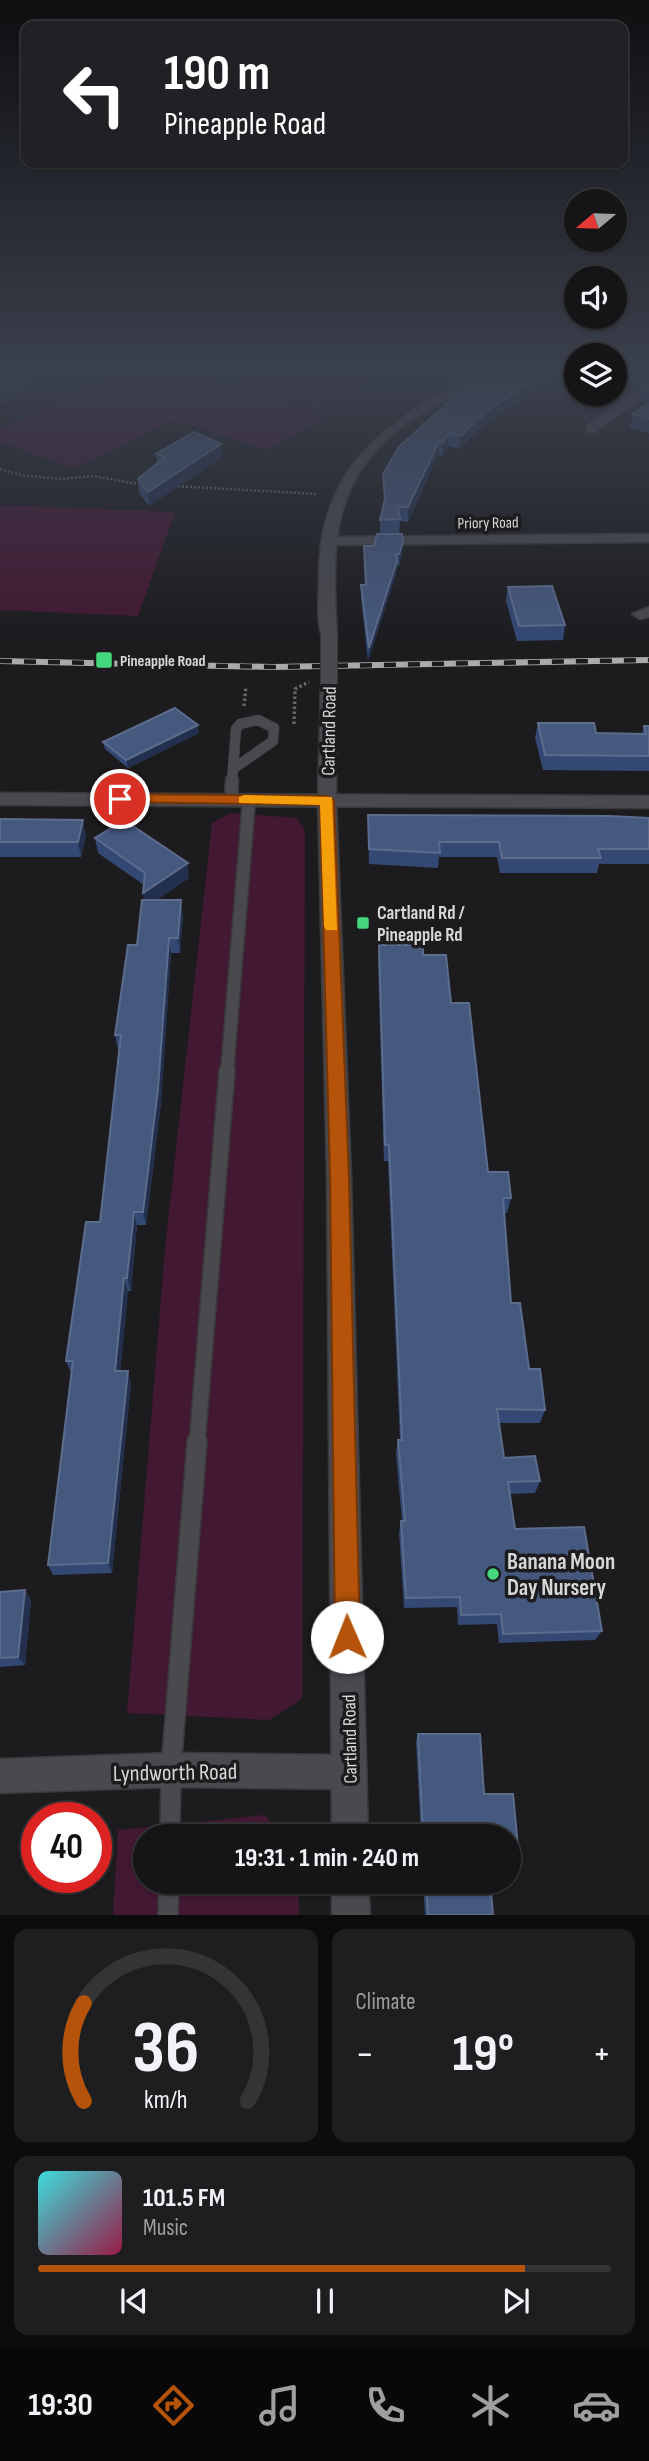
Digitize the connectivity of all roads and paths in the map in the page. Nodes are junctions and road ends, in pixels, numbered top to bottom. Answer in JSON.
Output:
{"nodes":[{"id":1,"x":361,"y":461,"type":"edge"},
{"id":2,"x":0,"y":469,"type":"edge"},
{"id":3,"x":154,"y":486,"type":"edge"},
{"id":4,"x":164,"y":486,"type":"edge"},
{"id":5,"x":317,"y":494,"type":"dead end"},
{"id":6,"x":648,"y":540,"type":"edge"},
{"id":7,"x":328,"y":541,"type":"junction"},
{"id":8,"x":233,"y":769,"type":"junction"},
{"id":9,"x":0,"y":799,"type":"edge"},
{"id":10,"x":240,"y":800,"type":"junction"},
{"id":11,"x":327,"y":800,"type":"junction"},
{"id":12,"x":649,"y":802,"type":"edge"},
{"id":13,"x":171,"y":1770,"type":"junction"},
{"id":14,"x":350,"y":1772,"type":"junction"},
{"id":15,"x":0,"y":1776,"type":"edge"},
{"id":16,"x":170,"y":1824,"type":"edge"},
{"id":17,"x":350,"y":1824,"type":"edge"},
{"id":18,"x":169,"y":1894,"type":"edge"},
{"id":19,"x":350,"y":1894,"type":"edge"},
{"id":20,"x":169,"y":1915,"type":"edge"},
{"id":21,"x":351,"y":1915,"type":"edge"}],
"edges":[{"from":1,"to":7,"type":"street","name":"Cartland Road"},
{"from":2,"to":3,"type":"path"},
{"from":4,"to":5,"type":"path"},
{"from":6,"to":7,"type":"street","name":"Priory Road"},
{"from":7,"to":11,"type":"street","name":"Cartland Road","bridge":true},
{"from":8,"to":8,"type":"lane"},
{"from":8,"to":10,"type":"lane"},
{"from":9,"to":10,"type":"street"},
{"from":10,"to":11,"type":"street"},
{"from":10,"to":13,"type":"lane"},
{"from":11,"to":12,"type":"street"},
{"from":11,"to":14,"type":"street","name":"Cartland Road"},
{"from":13,"to":14,"type":"street","name":"Lyndworth Road"},
{"from":13,"to":15,"type":"street","name":"Lyndworth Road"},
{"from":13,"to":16,"type":"lane"},
{"from":14,"to":17,"type":"street","name":"Cartland Road"},
{"from":18,"to":20,"type":"lane"},
{"from":19,"to":21,"type":"street"}]}
